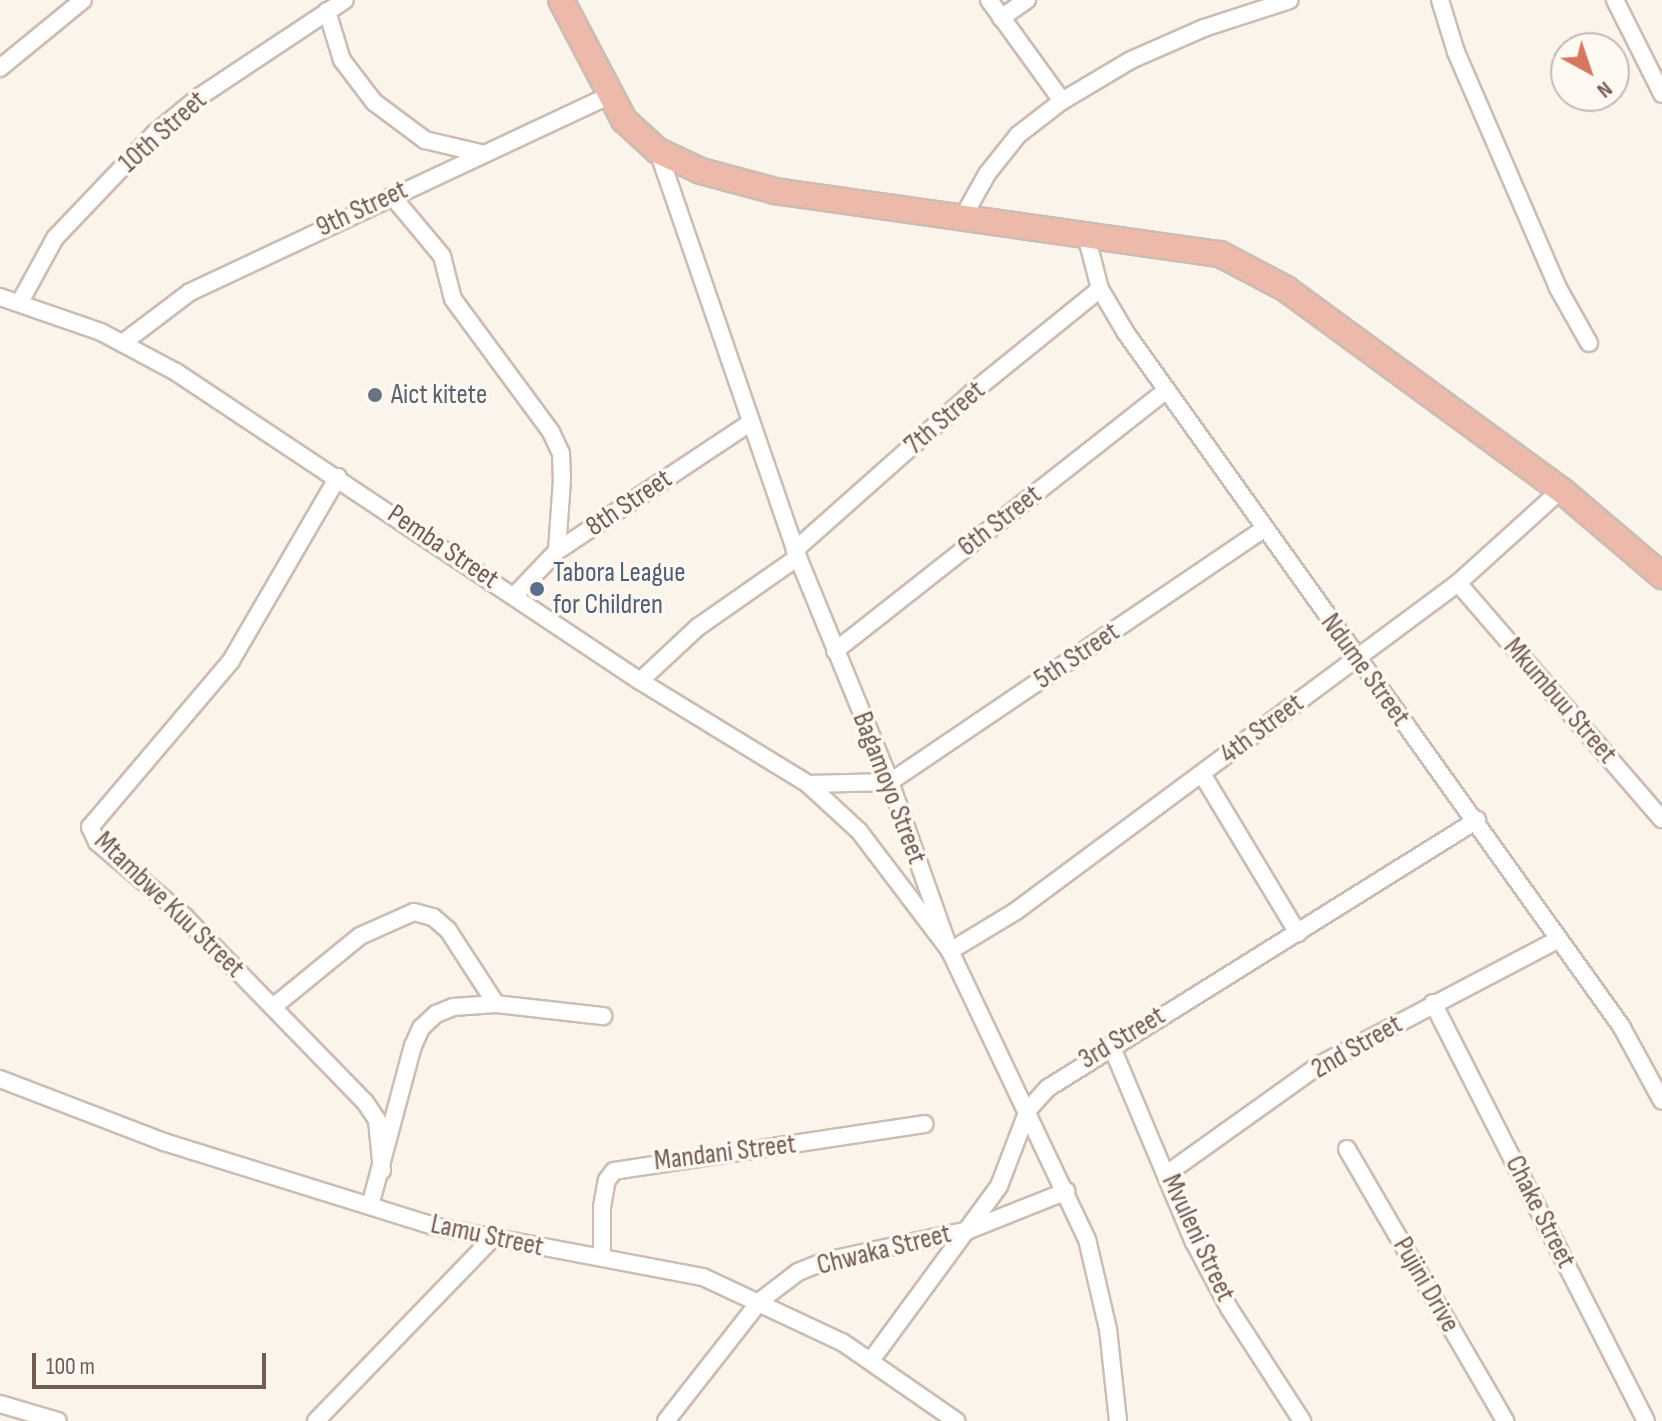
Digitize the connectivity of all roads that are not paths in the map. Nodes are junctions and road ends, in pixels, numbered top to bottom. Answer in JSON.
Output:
{"nodes":[{"id":1,"x":83,"y":0,"type":"edge"},
{"id":2,"x":345,"y":0,"type":"edge"},
{"id":3,"x":561,"y":0,"type":"edge"},
{"id":4,"x":989,"y":0,"type":"edge"},
{"id":5,"x":1027,"y":0,"type":"edge"},
{"id":6,"x":1290,"y":0,"type":"edge"},
{"id":7,"x":1440,"y":0,"type":"edge"},
{"id":8,"x":1615,"y":0,"type":"edge"},
{"id":9,"x":327,"y":11,"type":"junction"},
{"id":10,"x":1001,"y":18,"type":"junction"},
{"id":11,"x":0,"y":68,"type":"edge"},
{"id":12,"x":1662,"y":94,"type":"edge"},
{"id":13,"x":610,"y":95,"type":"junction"},
{"id":14,"x":1062,"y":101,"type":"junction"},
{"id":15,"x":658,"y":151,"type":"junction"},
{"id":16,"x":480,"y":153,"type":"junction"},
{"id":17,"x":392,"y":196,"type":"junction"},
{"id":18,"x":963,"y":217,"type":"junction"},
{"id":19,"x":1085,"y":231,"type":"junction"},
{"id":20,"x":1100,"y":289,"type":"junction"},
{"id":21,"x":0,"y":297,"type":"edge"},
{"id":22,"x":20,"y":302,"type":"junction"},
{"id":23,"x":124,"y":342,"type":"junction"},
{"id":24,"x":1589,"y":343,"type":"dead end"},
{"id":25,"x":1165,"y":391,"type":"junction"},
{"id":26,"x":751,"y":422,"type":"junction"},
{"id":27,"x":338,"y":477,"type":"junction"},
{"id":28,"x":1561,"y":490,"type":"junction"},
{"id":29,"x":1264,"y":529,"type":"junction"},
{"id":30,"x":557,"y":551,"type":"junction"},
{"id":31,"x":796,"y":554,"type":"junction"},
{"id":32,"x":1662,"y":576,"type":"edge"},
{"id":33,"x":1458,"y":583,"type":"junction"},
{"id":34,"x":515,"y":595,"type":"junction"},
{"id":35,"x":835,"y":651,"type":"junction"},
{"id":36,"x":1355,"y":660,"type":"junction"},
{"id":37,"x":640,"y":681,"type":"junction"},
{"id":38,"x":1202,"y":774,"type":"junction"},
{"id":39,"x":890,"y":782,"type":"junction"},
{"id":40,"x":808,"y":784,"type":"junction"},
{"id":41,"x":1662,"y":819,"type":"edge"},
{"id":42,"x":1477,"y":820,"type":"junction"},
{"id":43,"x":1298,"y":933,"type":"junction"},
{"id":44,"x":1557,"y":940,"type":"junction"},
{"id":45,"x":950,"y":951,"type":"junction"},
{"id":46,"x":1433,"y":1003,"type":"junction"},
{"id":47,"x":496,"y":1004,"type":"junction"},
{"id":48,"x":273,"y":1007,"type":"junction"},
{"id":49,"x":603,"y":1016,"type":"dead end"},
{"id":50,"x":1111,"y":1045,"type":"junction"},
{"id":51,"x":0,"y":1079,"type":"edge"},
{"id":52,"x":1662,"y":1101,"type":"edge"},
{"id":53,"x":1028,"y":1110,"type":"junction"},
{"id":54,"x":924,"y":1124,"type":"dead end"},
{"id":55,"x":1347,"y":1149,"type":"dead end"},
{"id":56,"x":382,"y":1171,"type":"junction"},
{"id":57,"x":1168,"y":1173,"type":"junction"},
{"id":58,"x":1067,"y":1191,"type":"junction"},
{"id":59,"x":370,"y":1206,"type":"junction"},
{"id":60,"x":969,"y":1230,"type":"junction"},
{"id":61,"x":492,"y":1239,"type":"junction"},
{"id":62,"x":602,"y":1255,"type":"junction"},
{"id":63,"x":760,"y":1301,"type":"junction"},
{"id":64,"x":872,"y":1359,"type":"junction"},
{"id":65,"x":0,"y":1404,"type":"edge"},
{"id":66,"x":58,"y":1421,"type":"edge"},
{"id":67,"x":316,"y":1421,"type":"edge"},
{"id":68,"x":666,"y":1421,"type":"edge"},
{"id":69,"x":956,"y":1421,"type":"edge"},
{"id":70,"x":1118,"y":1421,"type":"edge"},
{"id":71,"x":1302,"y":1421,"type":"edge"},
{"id":72,"x":1505,"y":1421,"type":"edge"},
{"id":73,"x":1646,"y":1421,"type":"edge"}],
"edges":[{"from":1,"to":11,"type":"street"},
{"from":2,"to":9,"type":"street","name":"10th Street"},
{"from":3,"to":13,"type":"highway"},
{"from":4,"to":10,"type":"street"},
{"from":5,"to":10,"type":"street"},
{"from":6,"to":14,"type":"street"},
{"from":7,"to":24,"type":"street"},
{"from":8,"to":12,"type":"street"},
{"from":9,"to":16,"type":"street"},
{"from":9,"to":22,"type":"street","name":"10th Street"},
{"from":10,"to":14,"type":"street"},
{"from":13,"to":15,"type":"highway"},
{"from":13,"to":16,"type":"street","name":"9th Street"},
{"from":14,"to":18,"type":"street"},
{"from":15,"to":18,"type":"highway"},
{"from":15,"to":26,"type":"street","name":"Bagamoyo Street"},
{"from":16,"to":17,"type":"street","name":"9th Street"},
{"from":17,"to":23,"type":"street","name":"9th Street"},
{"from":17,"to":30,"type":"street"},
{"from":18,"to":19,"type":"highway"},
{"from":19,"to":20,"type":"street","name":"Ndume Street"},
{"from":19,"to":28,"type":"highway"},
{"from":20,"to":25,"type":"street","name":"Ndume Street"},
{"from":20,"to":31,"type":"street","name":"7th Street"},
{"from":21,"to":22,"type":"street","name":"Pemba Street"},
{"from":22,"to":23,"type":"street","name":"Pemba Street"},
{"from":23,"to":27,"type":"street","name":"Pemba Street"},
{"from":25,"to":29,"type":"street","name":"Ndume Street"},
{"from":25,"to":35,"type":"street","name":"6th Street"},
{"from":26,"to":30,"type":"street","name":"8th Street"},
{"from":26,"to":31,"type":"street","name":"Bagamoyo Street"},
{"from":27,"to":34,"type":"street","name":"Pemba Street"},
{"from":27,"to":48,"type":"street","name":"Mtambwe Kuu Street"},
{"from":28,"to":32,"type":"highway"},
{"from":28,"to":33,"type":"street","name":"4th Street"},
{"from":29,"to":36,"type":"street","name":"Ndume Street"},
{"from":29,"to":39,"type":"street","name":"5th Street"},
{"from":30,"to":34,"type":"street","name":"8th Street"},
{"from":31,"to":35,"type":"street","name":"Bagamoyo Street"},
{"from":31,"to":37,"type":"street","name":"7th Street"},
{"from":33,"to":36,"type":"street","name":"4th Street"},
{"from":33,"to":41,"type":"street","name":"Mkumbuu Street"},
{"from":34,"to":37,"type":"street","name":"Pemba Street"},
{"from":35,"to":39,"type":"street","name":"Bagamoyo Street"},
{"from":36,"to":38,"type":"street","name":"4th Street"},
{"from":36,"to":42,"type":"street","name":"Ndume Street"},
{"from":37,"to":40,"type":"street","name":"Pemba Street"},
{"from":38,"to":43,"type":"street"},
{"from":38,"to":45,"type":"street","name":"4th Street"},
{"from":39,"to":40,"type":"street"},
{"from":39,"to":45,"type":"street","name":"Bagamoyo Street"},
{"from":40,"to":45,"type":"street","name":"Pemba Street"},
{"from":42,"to":43,"type":"street","name":"3rd Street"},
{"from":42,"to":44,"type":"street","name":"Ndume Street"},
{"from":43,"to":50,"type":"street","name":"3rd Street"},
{"from":44,"to":46,"type":"street","name":"2nd Street"},
{"from":44,"to":52,"type":"street","name":"Ndume Street"},
{"from":45,"to":53,"type":"street","name":"Bagamoyo Street"},
{"from":46,"to":57,"type":"street","name":"2nd Street"},
{"from":46,"to":73,"type":"street","name":"Chake Street"},
{"from":47,"to":48,"type":"street"},
{"from":47,"to":49,"type":"street","name":"Mtambwe Kuu Street"},
{"from":47,"to":56,"type":"street","name":"Mtambwe Kuu Street"},
{"from":48,"to":56,"type":"street","name":"Mtambwe Kuu Street"},
{"from":50,"to":53,"type":"street","name":"3rd Street"},
{"from":50,"to":57,"type":"street","name":"Mvuleni Street"},
{"from":51,"to":59,"type":"street","name":"Lamu Street"},
{"from":53,"to":58,"type":"street","name":"Bagamoyo Street"},
{"from":53,"to":60,"type":"street","name":"3rd Street"},
{"from":54,"to":62,"type":"street","name":"Mandani Street"},
{"from":55,"to":72,"type":"street","name":"Pujini Drive"},
{"from":56,"to":59,"type":"street","name":"Mtambwe Kuu Street"},
{"from":57,"to":71,"type":"street","name":"Mvuleni Street"},
{"from":58,"to":60,"type":"street","name":"Chwaka Street"},
{"from":58,"to":70,"type":"street","name":"Bagamoyo Street"},
{"from":59,"to":61,"type":"street","name":"Lamu Street"},
{"from":60,"to":63,"type":"street","name":"Chwaka Street"},
{"from":60,"to":64,"type":"street","name":"3rd Street"},
{"from":61,"to":62,"type":"street","name":"Lamu Street"},
{"from":61,"to":67,"type":"street"},
{"from":62,"to":63,"type":"street","name":"Lamu Street"},
{"from":63,"to":64,"type":"street","name":"Lamu Street"},
{"from":63,"to":68,"type":"street","name":"Chwaka Street"},
{"from":64,"to":69,"type":"street","name":"Lamu Street"},
{"from":65,"to":66,"type":"street"}]}
